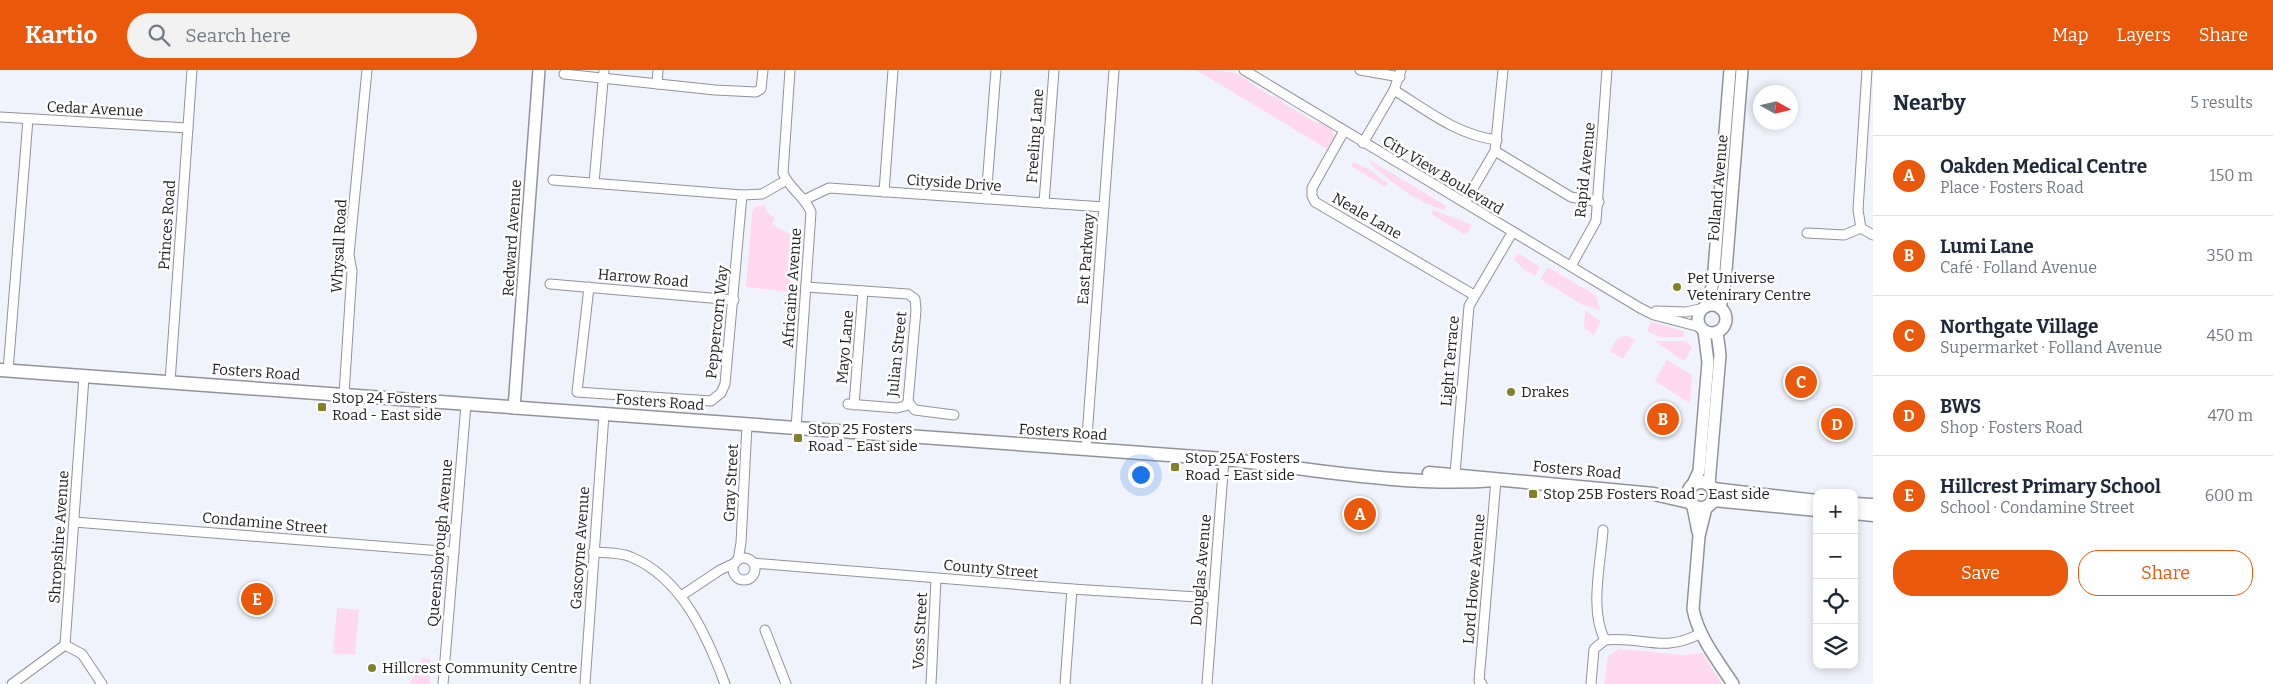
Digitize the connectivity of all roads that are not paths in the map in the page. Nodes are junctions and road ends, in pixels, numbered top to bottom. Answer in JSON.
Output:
{"nodes":[{"id":1,"x":192,"y":70,"type":"edge"},
{"id":2,"x":367,"y":70,"type":"edge"},
{"id":3,"x":539,"y":70,"type":"edge"},
{"id":4,"x":658,"y":70,"type":"edge"},
{"id":5,"x":763,"y":70,"type":"edge"},
{"id":6,"x":790,"y":70,"type":"edge"},
{"id":7,"x":893,"y":70,"type":"edge"},
{"id":8,"x":996,"y":70,"type":"edge"},
{"id":9,"x":1054,"y":70,"type":"edge"},
{"id":10,"x":1114,"y":70,"type":"edge"},
{"id":11,"x":1244,"y":70,"type":"edge"},
{"id":12,"x":1360,"y":70,"type":"edge"},
{"id":13,"x":1503,"y":70,"type":"edge"},
{"id":14,"x":1607,"y":70,"type":"edge"},
{"id":15,"x":1730,"y":70,"type":"edge"},
{"id":16,"x":1742,"y":70,"type":"edge"},
{"id":17,"x":1868,"y":70,"type":"edge"},
{"id":18,"x":564,"y":74,"type":"dead end"},
{"id":19,"x":603,"y":74,"type":"edge"},
{"id":20,"x":1400,"y":74,"type":"edge"},
{"id":21,"x":657,"y":84,"type":"junction"},
{"id":22,"x":1394,"y":90,"type":"junction"},
{"id":23,"x":0,"y":117,"type":"edge"},
{"id":24,"x":28,"y":120,"type":"junction"},
{"id":25,"x":188,"y":128,"type":"junction"},
{"id":26,"x":1344,"y":131,"type":"junction"},
{"id":27,"x":1497,"y":140,"type":"junction"},
{"id":28,"x":1363,"y":142,"type":"junction"},
{"id":29,"x":1495,"y":151,"type":"junction"},
{"id":30,"x":554,"y":180,"type":"dead end"},
{"id":31,"x":785,"y":180,"type":"junction"},
{"id":32,"x":594,"y":183,"type":"junction"},
{"id":33,"x":884,"y":192,"type":"junction"},
{"id":34,"x":742,"y":196,"type":"junction"},
{"id":35,"x":806,"y":199,"type":"junction"},
{"id":36,"x":986,"y":199,"type":"junction"},
{"id":37,"x":1465,"y":202,"type":"junction"},
{"id":38,"x":1599,"y":202,"type":"junction"},
{"id":39,"x":1044,"y":203,"type":"junction"},
{"id":40,"x":1104,"y":207,"type":"junction"},
{"id":41,"x":1861,"y":228,"type":"junction"},
{"id":42,"x":1512,"y":233,"type":"junction"},
{"id":43,"x":1807,"y":233,"type":"dead end"},
{"id":44,"x":1873,"y":235,"type":"edge"},
{"id":45,"x":1571,"y":266,"type":"junction"},
{"id":46,"x":550,"y":284,"type":"dead end"},
{"id":47,"x":589,"y":287,"type":"junction"},
{"id":48,"x":806,"y":287,"type":"junction"},
{"id":49,"x":863,"y":291,"type":"junction"},
{"id":50,"x":1474,"y":295,"type":"junction"},
{"id":51,"x":734,"y":300,"type":"junction"},
{"id":52,"x":1630,"y":302,"type":"junction"},
{"id":53,"x":1706,"y":307,"type":"junction"},
{"id":54,"x":1720,"y":308,"type":"junction"},
{"id":55,"x":1702,"y":329,"type":"junction"},
{"id":56,"x":1717,"y":332,"type":"junction"},
{"id":57,"x":4,"y":370,"type":"edge"},
{"id":58,"x":84,"y":377,"type":"junction"},
{"id":59,"x":170,"y":382,"type":"junction"},
{"id":60,"x":344,"y":394,"type":"junction"},
{"id":61,"x":908,"y":402,"type":"junction"},
{"id":62,"x":466,"y":404,"type":"junction"},
{"id":63,"x":851,"y":404,"type":"joint"},
{"id":64,"x":514,"y":408,"type":"junction"},
{"id":65,"x":604,"y":414,"type":"junction"},
{"id":66,"x":954,"y":416,"type":"dead end"},
{"id":67,"x":747,"y":425,"type":"junction"},
{"id":68,"x":796,"y":428,"type":"junction"},
{"id":69,"x":1086,"y":450,"type":"junction"},
{"id":70,"x":1224,"y":459,"type":"junction"},
{"id":71,"x":1316,"y":469,"type":"junction"},
{"id":72,"x":1455,"y":474,"type":"junction"},
{"id":73,"x":1496,"y":480,"type":"junction"},
{"id":74,"x":1692,"y":485,"type":"junction"},
{"id":75,"x":1654,"y":494,"type":"junction"},
{"id":76,"x":1704,"y":498,"type":"junction"},
{"id":77,"x":1813,"y":501,"type":"edge"},
{"id":78,"x":1858,"y":504,"type":"edge"},
{"id":79,"x":1873,"y":505,"type":"edge"},
{"id":80,"x":1813,"y":510,"type":"edge"},
{"id":81,"x":1858,"y":513,"type":"edge"},
{"id":82,"x":1873,"y":515,"type":"edge"},
{"id":83,"x":74,"y":522,"type":"junction"},
{"id":84,"x":1603,"y":530,"type":"dead end"},
{"id":85,"x":742,"y":543,"type":"junction"},
{"id":86,"x":454,"y":552,"type":"junction"},
{"id":87,"x":593,"y":552,"type":"junction"},
{"id":88,"x":751,"y":561,"type":"junction"},
{"id":89,"x":737,"y":562,"type":"junction"},
{"id":90,"x":768,"y":565,"type":"junction"},
{"id":91,"x":720,"y":570,"type":"junction"},
{"id":92,"x":755,"y":572,"type":"junction"},
{"id":93,"x":736,"y":576,"type":"junction"},
{"id":94,"x":936,"y":579,"type":"junction"},
{"id":95,"x":1072,"y":590,"type":"junction"},
{"id":96,"x":681,"y":596,"type":"junction"},
{"id":97,"x":1212,"y":598,"type":"junction"},
{"id":98,"x":765,"y":630,"type":"dead end"},
{"id":99,"x":1702,"y":633,"type":"junction"},
{"id":100,"x":1605,"y":640,"type":"junction"},
{"id":101,"x":65,"y":645,"type":"junction"},
{"id":102,"x":1479,"y":683,"type":"edge"},
{"id":103,"x":12,"y":684,"type":"edge"},
{"id":104,"x":102,"y":684,"type":"edge"},
{"id":105,"x":443,"y":684,"type":"edge"},
{"id":106,"x":584,"y":684,"type":"edge"},
{"id":107,"x":725,"y":684,"type":"edge"},
{"id":108,"x":786,"y":684,"type":"edge"},
{"id":109,"x":930,"y":684,"type":"edge"},
{"id":110,"x":1066,"y":684,"type":"edge"},
{"id":111,"x":1207,"y":684,"type":"edge"},
{"id":112,"x":1590,"y":684,"type":"edge"},
{"id":113,"x":1733,"y":684,"type":"edge"}],
"edges":[{"from":1,"to":25,"type":"street","name":"Princes Road"},
{"from":2,"to":60,"type":"street","name":"Whysall Road"},
{"from":3,"to":64,"type":"street","name":"Redward Avenue"},
{"from":4,"to":21,"type":"street"},
{"from":5,"to":21,"type":"street"},
{"from":6,"to":31,"type":"street"},
{"from":7,"to":33,"type":"street"},
{"from":8,"to":36,"type":"street"},
{"from":9,"to":39,"type":"street","name":"Freeling Lane"},
{"from":10,"to":40,"type":"street","name":"East Parkway"},
{"from":11,"to":26,"type":"street","name":"City View Boulevard"},
{"from":12,"to":20,"type":"street"},
{"from":13,"to":27,"type":"street"},
{"from":14,"to":38,"type":"street","name":"Rapid Avenue"},
{"from":15,"to":53,"type":"street","name":"Folland Avenue"},
{"from":16,"to":54,"type":"street","name":"Folland Avenue"},
{"from":17,"to":41,"type":"street"},
{"from":18,"to":19,"type":"street"},
{"from":19,"to":21,"type":"street"},
{"from":19,"to":32,"type":"street"},
{"from":20,"to":22,"type":"street"},
{"from":22,"to":27,"type":"street"},
{"from":22,"to":28,"type":"street"},
{"from":23,"to":24,"type":"street","name":"Cedar Avenue"},
{"from":24,"to":25,"type":"street","name":"Cedar Avenue"},
{"from":24,"to":57,"type":"street"},
{"from":25,"to":59,"type":"street","name":"Princes Road"},
{"from":26,"to":28,"type":"street","name":"City View Boulevard"},
{"from":26,"to":50,"type":"street","name":"Neale Lane"},
{"from":27,"to":29,"type":"street"},
{"from":28,"to":37,"type":"street","name":"City View Boulevard"},
{"from":29,"to":37,"type":"street"},
{"from":29,"to":38,"type":"street"},
{"from":30,"to":32,"type":"street"},
{"from":31,"to":34,"type":"street"},
{"from":31,"to":35,"type":"street"},
{"from":32,"to":34,"type":"street"},
{"from":33,"to":35,"type":"street","name":"Cityside Drive"},
{"from":33,"to":36,"type":"street","name":"Cityside Drive"},
{"from":34,"to":51,"type":"street","name":"Peppercorn Way"},
{"from":35,"to":48,"type":"street","name":"Africaine Avenue"},
{"from":36,"to":39,"type":"street","name":"Cityside Drive"},
{"from":37,"to":42,"type":"street","name":"City View Boulevard"},
{"from":38,"to":45,"type":"street","name":"Rapid Avenue"},
{"from":39,"to":40,"type":"street","name":"Cityside Drive"},
{"from":40,"to":69,"type":"street","name":"East Parkway"},
{"from":41,"to":43,"type":"street"},
{"from":41,"to":44,"type":"street"},
{"from":42,"to":45,"type":"street","name":"City View Boulevard"},
{"from":42,"to":50,"type":"street","name":"Light Terrace"},
{"from":45,"to":52,"type":"street","name":"City View Boulevard"},
{"from":46,"to":47,"type":"street","name":"Harrow Road"},
{"from":47,"to":51,"type":"street","name":"Harrow Road"},
{"from":47,"to":51,"type":"street","name":"Peppercorn Way"},
{"from":48,"to":49,"type":"street","name":"Julian Street"},
{"from":48,"to":68,"type":"street","name":"Africaine Avenue"},
{"from":49,"to":61,"type":"street","name":"Julian Street"},
{"from":49,"to":63,"type":"street","name":"Mayo Lane"},
{"from":50,"to":72,"type":"street","name":"Light Terrace"},
{"from":52,"to":53,"type":"street","name":"City View Boulevard"},
{"from":52,"to":55,"type":"street","name":"City View Boulevard"},
{"from":53,"to":54,"type":"street"},
{"from":53,"to":55,"type":"street"},
{"from":54,"to":56,"type":"street"},
{"from":55,"to":56,"type":"street"},
{"from":55,"to":74,"type":"street"},
{"from":56,"to":76,"type":"street"},
{"from":57,"to":58,"type":"main road","name":"Fosters Road"},
{"from":58,"to":59,"type":"main road","name":"Fosters Road"},
{"from":58,"to":83,"type":"street","name":"Shropshire Avenue"},
{"from":59,"to":60,"type":"main road","name":"Fosters Road"},
{"from":60,"to":62,"type":"main road","name":"Fosters Road"},
{"from":61,"to":63,"type":"street","name":"Julian Street"},
{"from":61,"to":66,"type":"street"},
{"from":62,"to":64,"type":"main road","name":"Fosters Road"},
{"from":62,"to":86,"type":"street","name":"Queensborough Avenue"},
{"from":64,"to":65,"type":"main road","name":"Fosters Road"},
{"from":65,"to":67,"type":"main road","name":"Fosters Road"},
{"from":65,"to":87,"type":"street","name":"Gascoyne Avenue"},
{"from":67,"to":68,"type":"main road","name":"Fosters Road"},
{"from":67,"to":85,"type":"street","name":"Gray Street"},
{"from":68,"to":69,"type":"main road","name":"Fosters Road"},
{"from":69,"to":70,"type":"main road","name":"Fosters Road"},
{"from":70,"to":71,"type":"main road","name":"Fosters Road"},
{"from":70,"to":97,"type":"street","name":"Douglas Avenue"},
{"from":71,"to":72,"type":"main road","name":"Fosters Road"},
{"from":71,"to":73,"type":"main road","name":"Fosters Road"},
{"from":72,"to":73,"type":"main road","name":"Fosters Road"},
{"from":73,"to":75,"type":"main road","name":"Fosters Road"},
{"from":73,"to":102,"type":"street","name":"Lord Howe Avenue"},
{"from":74,"to":75,"type":"main road","name":"Fosters Road"},
{"from":74,"to":76,"type":"main road","name":"Fosters Road"},
{"from":74,"to":76,"type":"main road"},
{"from":75,"to":76,"type":"main road","name":"Fosters Road"},
{"from":76,"to":77,"type":"main road","name":"Fosters Road"},
{"from":76,"to":80,"type":"main road","name":"Fosters Road"},
{"from":76,"to":99,"type":"street"},
{"from":78,"to":79,"type":"main road"},
{"from":81,"to":82,"type":"main road"},
{"from":83,"to":86,"type":"street","name":"Condamine Street"},
{"from":83,"to":101,"type":"street","name":"Shropshire Avenue"},
{"from":84,"to":100,"type":"street"},
{"from":85,"to":88,"type":"street","name":"Gray Street"},
{"from":85,"to":89,"type":"street","name":"Gray Street"},
{"from":86,"to":105,"type":"street","name":"Queensborough Avenue"},
{"from":87,"to":96,"type":"street"},
{"from":87,"to":106,"type":"street","name":"Gascoyne Avenue"},
{"from":88,"to":89,"type":"street"},
{"from":88,"to":90,"type":"street","name":"County Street"},
{"from":88,"to":92,"type":"street"},
{"from":89,"to":91,"type":"street"},
{"from":89,"to":93,"type":"street"},
{"from":90,"to":92,"type":"street"},
{"from":90,"to":94,"type":"street","name":"County Street"},
{"from":91,"to":93,"type":"street"},
{"from":91,"to":96,"type":"street"},
{"from":92,"to":93,"type":"street"},
{"from":94,"to":95,"type":"street","name":"County Street"},
{"from":94,"to":109,"type":"street","name":"Voss Street"},
{"from":95,"to":97,"type":"street","name":"County Street"},
{"from":95,"to":110,"type":"street"},
{"from":96,"to":107,"type":"street"},
{"from":97,"to":111,"type":"street","name":"Douglas Avenue"},
{"from":98,"to":108,"type":"street"},
{"from":99,"to":100,"type":"street"},
{"from":99,"to":113,"type":"street"},
{"from":100,"to":112,"type":"street"},
{"from":101,"to":103,"type":"street"},
{"from":101,"to":104,"type":"street"}]}
